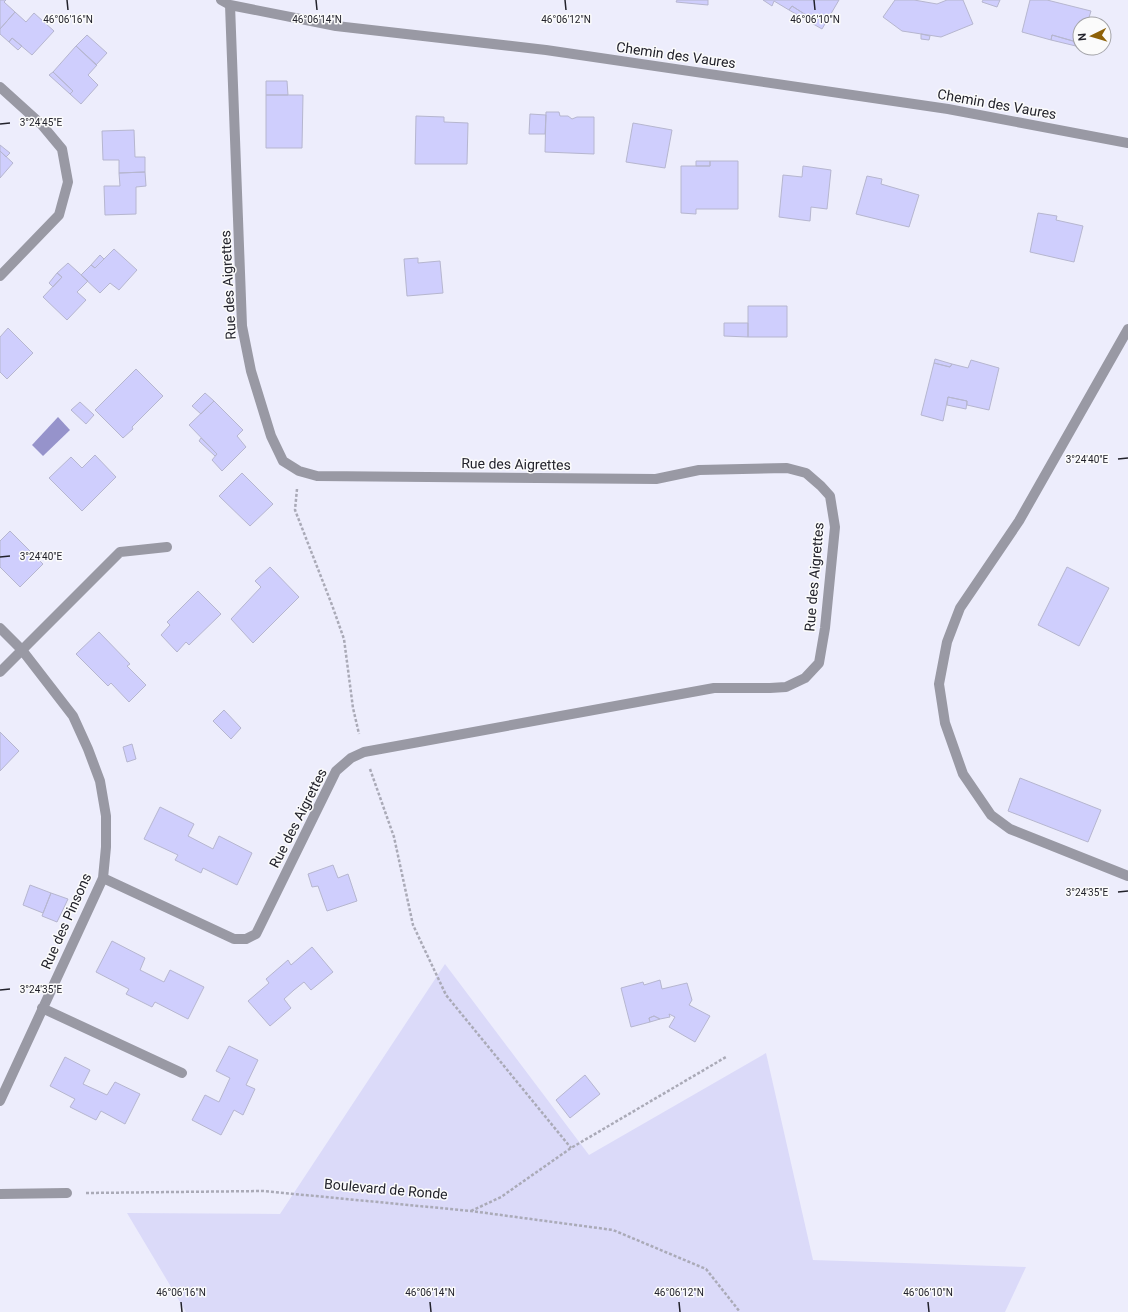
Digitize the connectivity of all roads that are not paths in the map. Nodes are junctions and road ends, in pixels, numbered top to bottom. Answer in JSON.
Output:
{"nodes":[{"id":1,"x":225,"y":3,"type":"edge"},
{"id":2,"x":0,"y":87,"type":"edge"},
{"id":3,"x":1128,"y":143,"type":"edge"},
{"id":4,"x":0,"y":276,"type":"edge"},
{"id":5,"x":1128,"y":329,"type":"edge"},
{"id":6,"x":167,"y":547,"type":"dead end"},
{"id":7,"x":0,"y":628,"type":"edge"},
{"id":8,"x":22,"y":650,"type":"junction"},
{"id":9,"x":0,"y":672,"type":"edge"},
{"id":10,"x":1128,"y":876,"type":"edge"},
{"id":11,"x":103,"y":878,"type":"junction"},
{"id":12,"x":42,"y":1008,"type":"junction"},
{"id":13,"x":182,"y":1073,"type":"dead end"},
{"id":14,"x":0,"y":1101,"type":"edge"},
{"id":15,"x":67,"y":1193,"type":"road end"},
{"id":16,"x":0,"y":1194,"type":"edge"}],
"edges":[{"from":1,"to":3,"type":"street","name":"Chemin des Vaures"},
{"from":1,"to":11,"type":"street","name":"Rue des Aigrettes"},
{"from":2,"to":4,"type":"street"},
{"from":5,"to":10,"type":"street"},
{"from":6,"to":8,"type":"street"},
{"from":7,"to":8,"type":"street","name":"Rue des Pinsons"},
{"from":8,"to":9,"type":"street"},
{"from":8,"to":11,"type":"street","name":"Rue des Pinsons"},
{"from":11,"to":12,"type":"street","name":"Rue des Pinsons"},
{"from":12,"to":13,"type":"street"},
{"from":12,"to":14,"type":"street","name":"Rue des Pinsons"},
{"from":15,"to":16,"type":"street"}]}
